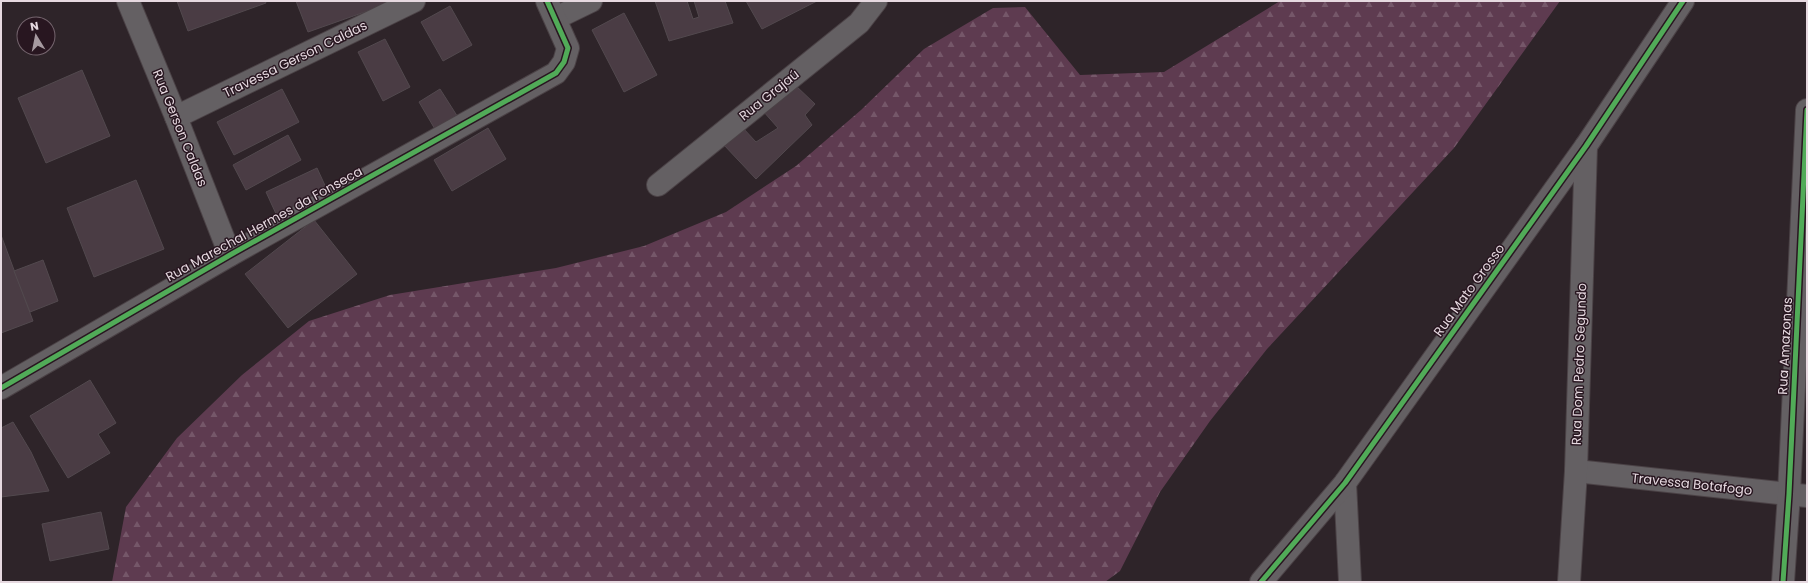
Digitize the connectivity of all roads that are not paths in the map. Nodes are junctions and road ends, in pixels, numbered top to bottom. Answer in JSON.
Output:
{"nodes":[{"id":1,"x":128,"y":1,"type":"edge"},
{"id":2,"x":414,"y":1,"type":"edge"},
{"id":3,"x":591,"y":1,"type":"edge"},
{"id":4,"x":876,"y":1,"type":"edge"},
{"id":5,"x":1682,"y":1,"type":"edge"},
{"id":6,"x":552,"y":10,"type":"edge"},
{"id":7,"x":1807,"y":110,"type":"edge"},
{"id":8,"x":176,"y":117,"type":"junction"},
{"id":9,"x":1586,"y":146,"type":"junction"},
{"id":10,"x":658,"y":184,"type":"dead end"},
{"id":11,"x":230,"y":255,"type":"junction"},
{"id":12,"x":1,"y":388,"type":"edge"},
{"id":13,"x":1576,"y":471,"type":"junction"},
{"id":14,"x":1345,"y":483,"type":"junction"},
{"id":15,"x":1798,"y":495,"type":"edge"},
{"id":16,"x":1261,"y":582,"type":"edge"},
{"id":17,"x":1350,"y":582,"type":"edge"},
{"id":18,"x":1569,"y":582,"type":"edge"},
{"id":19,"x":1783,"y":582,"type":"edge"}],
"edges":[{"from":1,"to":8,"type":"street","name":"Rua Gerson Caldas"},
{"from":2,"to":8,"type":"street","name":"Travessa Gerson Caldas"},
{"from":3,"to":6,"type":"street"},
{"from":4,"to":10,"type":"street","name":"Rua Grajaú"},
{"from":5,"to":9,"type":"street","name":"Rua Mato Grosso"},
{"from":6,"to":11,"type":"street","name":"Rua Marechal Hermes da Fonseca"},
{"from":7,"to":15,"type":"street","name":"Rua Amazonas"},
{"from":8,"to":11,"type":"street","name":"Rua Gerson Caldas"},
{"from":9,"to":13,"type":"street","name":"Rua Dom Pedro Segundo"},
{"from":9,"to":14,"type":"street","name":"Rua Mato Grosso"},
{"from":11,"to":12,"type":"street","name":"Rua Marechal Hermes da Fonseca"},
{"from":13,"to":15,"type":"street","name":"Travessa Botafogo"},
{"from":13,"to":18,"type":"street","name":"Rua Dom Pedro Segundo"},
{"from":14,"to":16,"type":"street","name":"Rua Mato Grosso"},
{"from":14,"to":17,"type":"street"},
{"from":15,"to":19,"type":"street","name":"Rua Amazonas"}]}
